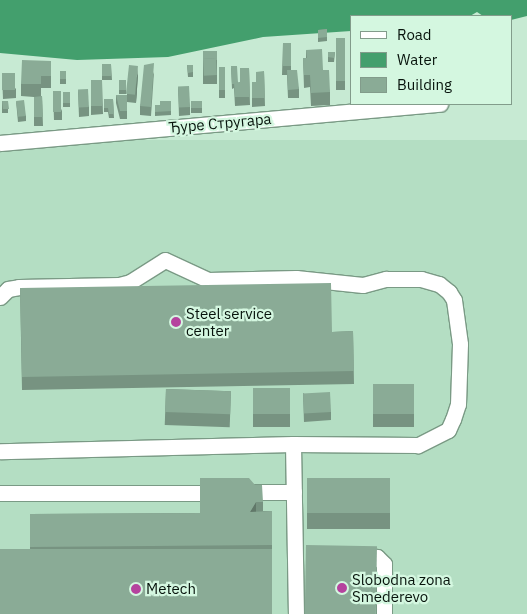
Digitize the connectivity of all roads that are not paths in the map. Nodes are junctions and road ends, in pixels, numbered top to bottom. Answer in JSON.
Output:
{"nodes":[{"id":1,"x":429,"y":105,"type":"edge"},
{"id":2,"x":0,"y":143,"type":"edge"},
{"id":3,"x":0,"y":297,"type":"edge"},
{"id":4,"x":293,"y":444,"type":"junction"},
{"id":5,"x":0,"y":451,"type":"edge"},
{"id":6,"x":294,"y":492,"type":"junction"},
{"id":7,"x":0,"y":493,"type":"edge"},
{"id":8,"x":295,"y":552,"type":"junction"},
{"id":9,"x":313,"y":553,"type":"edge"},
{"id":10,"x":339,"y":554,"type":"edge"},
{"id":11,"x":296,"y":614,"type":"edge"},
{"id":12,"x":384,"y":614,"type":"edge"}],
"edges":[{"from":1,"to":2,"type":"street","name":"Ђуре Стругара"},
{"from":3,"to":4,"type":"street"},
{"from":4,"to":5,"type":"street"},
{"from":4,"to":6,"type":"street"},
{"from":6,"to":7,"type":"street"},
{"from":6,"to":8,"type":"street"},
{"from":8,"to":9,"type":"street"},
{"from":8,"to":11,"type":"street"},
{"from":10,"to":12,"type":"street"}]}
